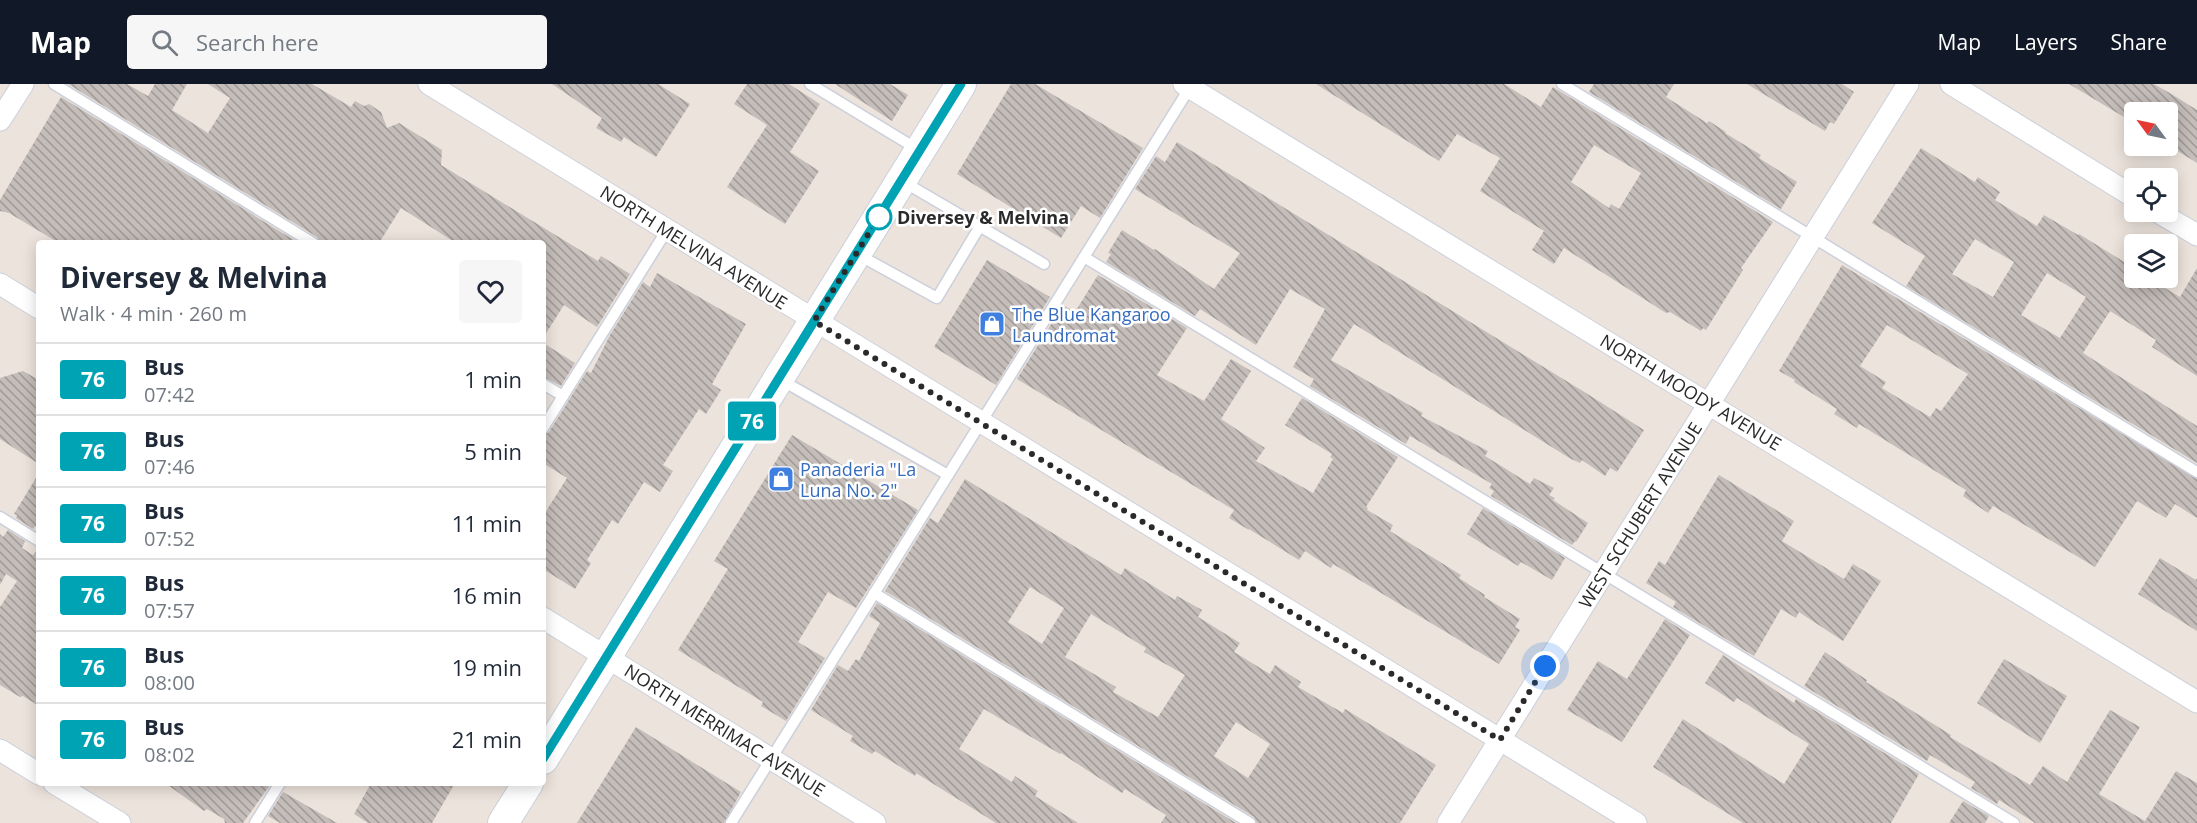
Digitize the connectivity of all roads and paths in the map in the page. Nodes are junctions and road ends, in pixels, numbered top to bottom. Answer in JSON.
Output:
{"nodes":[{"id":1,"x":23,"y":84,"type":"edge"},
{"id":2,"x":54,"y":84,"type":"edge"},
{"id":3,"x":429,"y":84,"type":"edge"},
{"id":4,"x":810,"y":84,"type":"edge"},
{"id":5,"x":961,"y":84,"type":"edge"},
{"id":6,"x":1562,"y":84,"type":"edge"},
{"id":7,"x":1908,"y":84,"type":"edge"},
{"id":8,"x":1951,"y":84,"type":"edge"},
{"id":9,"x":1188,"y":85,"type":"edge"},
{"id":10,"x":0,"y":120,"type":"edge"},
{"id":11,"x":920,"y":151,"type":"junction"},
{"id":12,"x":902,"y":180,"type":"junction"},
{"id":13,"x":2124,"y":191,"type":"edge"},
{"id":14,"x":2175,"y":222,"type":"edge"},
{"id":15,"x":980,"y":226,"type":"junction"},
{"id":16,"x":667,"y":230,"type":"junction"},
{"id":17,"x":2197,"y":235,"type":"edge"},
{"id":18,"x":1812,"y":238,"type":"junction"},
{"id":19,"x":308,"y":240,"type":"edge"},
{"id":20,"x":856,"y":254,"type":"junction"},
{"id":21,"x":1084,"y":257,"type":"junction"},
{"id":22,"x":1044,"y":264,"type":"dead end"},
{"id":23,"x":0,"y":284,"type":"edge"},
{"id":24,"x":36,"y":306,"type":"edge"},
{"id":25,"x":814,"y":321,"type":"junction"},
{"id":26,"x":779,"y":378,"type":"junction"},
{"id":27,"x":546,"y":386,"type":"edge"},
{"id":28,"x":563,"y":396,"type":"junction"},
{"id":29,"x":1709,"y":403,"type":"junction"},
{"id":30,"x":546,"y":423,"type":"edge"},
{"id":31,"x":981,"y":423,"type":"junction"},
{"id":32,"x":2197,"y":472,"type":"edge"},
{"id":33,"x":948,"y":475,"type":"junction"},
{"id":34,"x":0,"y":517,"type":"edge"},
{"id":35,"x":36,"y":539,"type":"edge"},
{"id":36,"x":1603,"y":574,"type":"junction"},
{"id":37,"x":874,"y":593,"type":"junction"},
{"id":38,"x":546,"y":620,"type":"edge"},
{"id":39,"x":606,"y":657,"type":"junction"},
{"id":40,"x":2197,"y":702,"type":"edge"},
{"id":41,"x":1500,"y":740,"type":"junction"},
{"id":42,"x":0,"y":750,"type":"edge"},
{"id":43,"x":546,"y":754,"type":"edge"},
{"id":44,"x":771,"y":759,"type":"junction"},
{"id":45,"x":36,"y":772,"type":"edge"},
{"id":46,"x":59,"y":786,"type":"edge"},
{"id":47,"x":278,"y":786,"type":"edge"},
{"id":48,"x":526,"y":786,"type":"edge"},
{"id":49,"x":120,"y":823,"type":"edge"},
{"id":50,"x":255,"y":823,"type":"edge"},
{"id":51,"x":503,"y":823,"type":"edge"},
{"id":52,"x":731,"y":823,"type":"edge"},
{"id":53,"x":875,"y":823,"type":"edge"},
{"id":54,"x":1250,"y":823,"type":"edge"},
{"id":55,"x":1448,"y":823,"type":"edge"},
{"id":56,"x":1636,"y":823,"type":"edge"},
{"id":57,"x":2014,"y":823,"type":"edge"}],
"edges":[{"from":1,"to":10,"type":"street"},
{"from":2,"to":19,"type":"lane"},
{"from":3,"to":16,"type":"street","name":"NORTH MELVINA AVENUE"},
{"from":4,"to":11,"type":"lane"},
{"from":5,"to":11,"type":"main road"},
{"from":6,"to":18,"type":"lane"},
{"from":7,"to":18,"type":"street","name":"WEST SCHUBERT AVENUE"},
{"from":8,"to":13,"type":"street"},
{"from":9,"to":21,"type":"lane"},
{"from":9,"to":29,"type":"street","name":"NORTH MOODY AVENUE"},
{"from":11,"to":12,"type":"main road"},
{"from":12,"to":15,"type":"lane"},
{"from":12,"to":20,"type":"main road"},
{"from":14,"to":17,"type":"street"},
{"from":15,"to":20,"type":"lane"},
{"from":15,"to":22,"type":"lane"},
{"from":16,"to":25,"type":"street","name":"NORTH MELVINA AVENUE"},
{"from":16,"to":28,"type":"lane"},
{"from":18,"to":29,"type":"street","name":"WEST SCHUBERT AVENUE"},
{"from":18,"to":32,"type":"lane"},
{"from":20,"to":25,"type":"main road"},
{"from":21,"to":31,"type":"lane"},
{"from":21,"to":36,"type":"lane"},
{"from":23,"to":24,"type":"street"},
{"from":25,"to":26,"type":"main road"},
{"from":25,"to":31,"type":"street","name":"NORTH MELVINA AVENUE"},
{"from":26,"to":33,"type":"lane"},
{"from":26,"to":39,"type":"main road"},
{"from":27,"to":28,"type":"lane"},
{"from":28,"to":30,"type":"lane"},
{"from":29,"to":36,"type":"street","name":"WEST SCHUBERT AVENUE"},
{"from":29,"to":40,"type":"street","name":"NORTH MOODY AVENUE"},
{"from":31,"to":33,"type":"lane"},
{"from":31,"to":41,"type":"street","name":"NORTH MELVINA AVENUE"},
{"from":33,"to":37,"type":"lane"},
{"from":34,"to":35,"type":"lane"},
{"from":36,"to":41,"type":"street","name":"WEST SCHUBERT AVENUE"},
{"from":36,"to":57,"type":"lane"},
{"from":37,"to":44,"type":"lane"},
{"from":37,"to":54,"type":"lane"},
{"from":38,"to":39,"type":"street","name":"NORTH MERRIMAC AVENUE"},
{"from":39,"to":43,"type":"main road"},
{"from":39,"to":44,"type":"street","name":"NORTH MERRIMAC AVENUE"},
{"from":41,"to":55,"type":"street","name":"WEST SCHUBERT AVENUE"},
{"from":41,"to":56,"type":"street","name":"NORTH MELVINA AVENUE"},
{"from":42,"to":45,"type":"street"},
{"from":44,"to":52,"type":"lane"},
{"from":44,"to":53,"type":"street","name":"NORTH MERRIMAC AVENUE"},
{"from":46,"to":49,"type":"street"},
{"from":47,"to":50,"type":"lane"},
{"from":48,"to":51,"type":"main road"}]}
